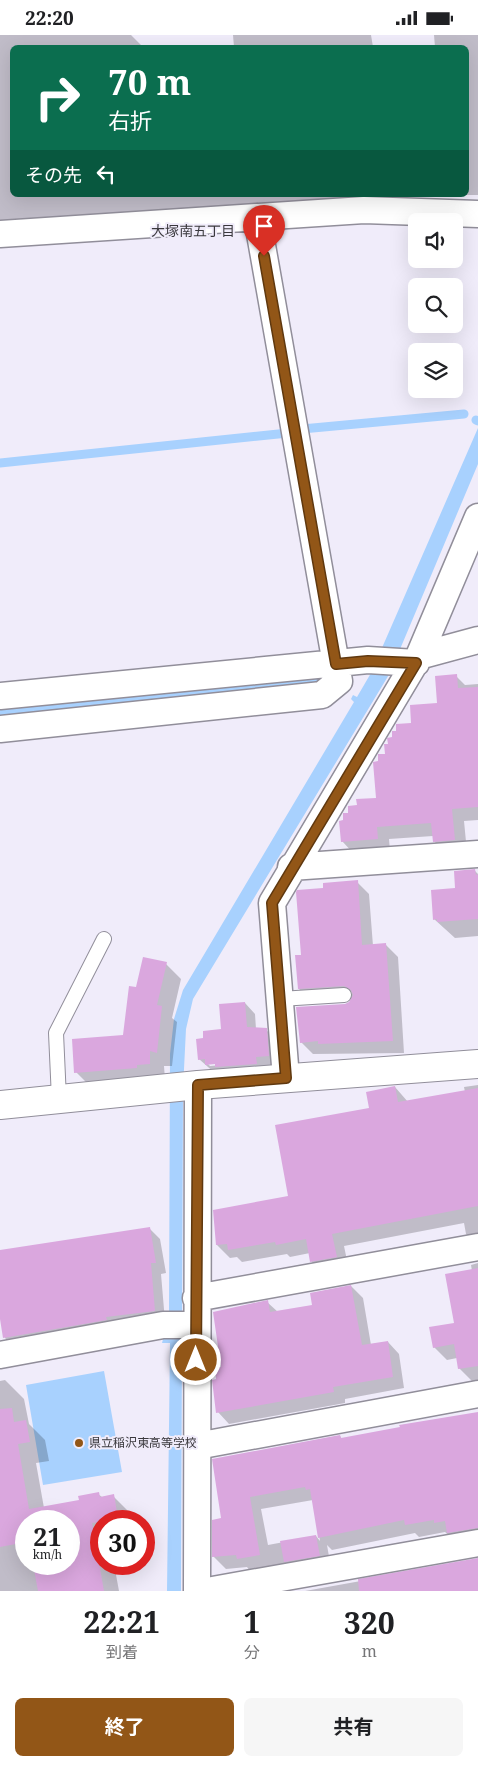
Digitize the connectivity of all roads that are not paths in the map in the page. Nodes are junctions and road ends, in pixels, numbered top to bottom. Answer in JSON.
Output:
{"nodes":[{"id":1,"x":478,"y":214,"type":"edge"},
{"id":2,"x":257,"y":217,"type":"junction"},
{"id":3,"x":0,"y":234,"type":"edge"},
{"id":4,"x":478,"y":517,"type":"edge"},
{"id":5,"x":478,"y":641,"type":"edge"},
{"id":6,"x":412,"y":660,"type":"junction"},
{"id":7,"x":336,"y":664,"type":"junction"},
{"id":8,"x":0,"y":696,"type":"edge"},
{"id":9,"x":0,"y":729,"type":"edge"},
{"id":10,"x":478,"y":854,"type":"edge"},
{"id":11,"x":291,"y":867,"type":"junction"},
{"id":12,"x":104,"y":939,"type":"dead end"},
{"id":13,"x":344,"y":995,"type":"dead end"},
{"id":14,"x":280,"y":999,"type":"junction"},
{"id":15,"x":478,"y":1064,"type":"edge"},
{"id":16,"x":286,"y":1078,"type":"junction"},
{"id":17,"x":194,"y":1085,"type":"junction"},
{"id":18,"x":59,"y":1099,"type":"junction"},
{"id":19,"x":0,"y":1105,"type":"edge"},
{"id":20,"x":478,"y":1247,"type":"edge"},
{"id":21,"x":196,"y":1298,"type":"junction"},
{"id":22,"x":182,"y":1325,"type":"junction"},
{"id":23,"x":0,"y":1355,"type":"edge"},
{"id":24,"x":478,"y":1394,"type":"edge"},
{"id":25,"x":196,"y":1446,"type":"junction"},
{"id":26,"x":478,"y":1543,"type":"edge"},
{"id":27,"x":197,"y":1591,"type":"edge"},
{"id":28,"x":207,"y":1591,"type":"edge"}],
"edges":[{"from":1,"to":2,"type":"street"},
{"from":2,"to":3,"type":"street"},
{"from":2,"to":7,"type":"street"},
{"from":4,"to":6,"type":"street"},
{"from":5,"to":6,"type":"street"},
{"from":6,"to":7,"type":"street"},
{"from":6,"to":11,"type":"street"},
{"from":7,"to":8,"type":"street"},
{"from":7,"to":9,"type":"street"},
{"from":10,"to":11,"type":"street"},
{"from":11,"to":14,"type":"street"},
{"from":12,"to":18,"type":"lane"},
{"from":13,"to":14,"type":"lane"},
{"from":14,"to":16,"type":"street"},
{"from":15,"to":16,"type":"street"},
{"from":16,"to":17,"type":"street"},
{"from":17,"to":18,"type":"street"},
{"from":17,"to":21,"type":"street"},
{"from":18,"to":19,"type":"street"},
{"from":20,"to":21,"type":"street"},
{"from":21,"to":22,"type":"street"},
{"from":22,"to":23,"type":"street"},
{"from":22,"to":25,"type":"street"},
{"from":24,"to":25,"type":"street"},
{"from":25,"to":27,"type":"street"},
{"from":26,"to":28,"type":"street"}]}
